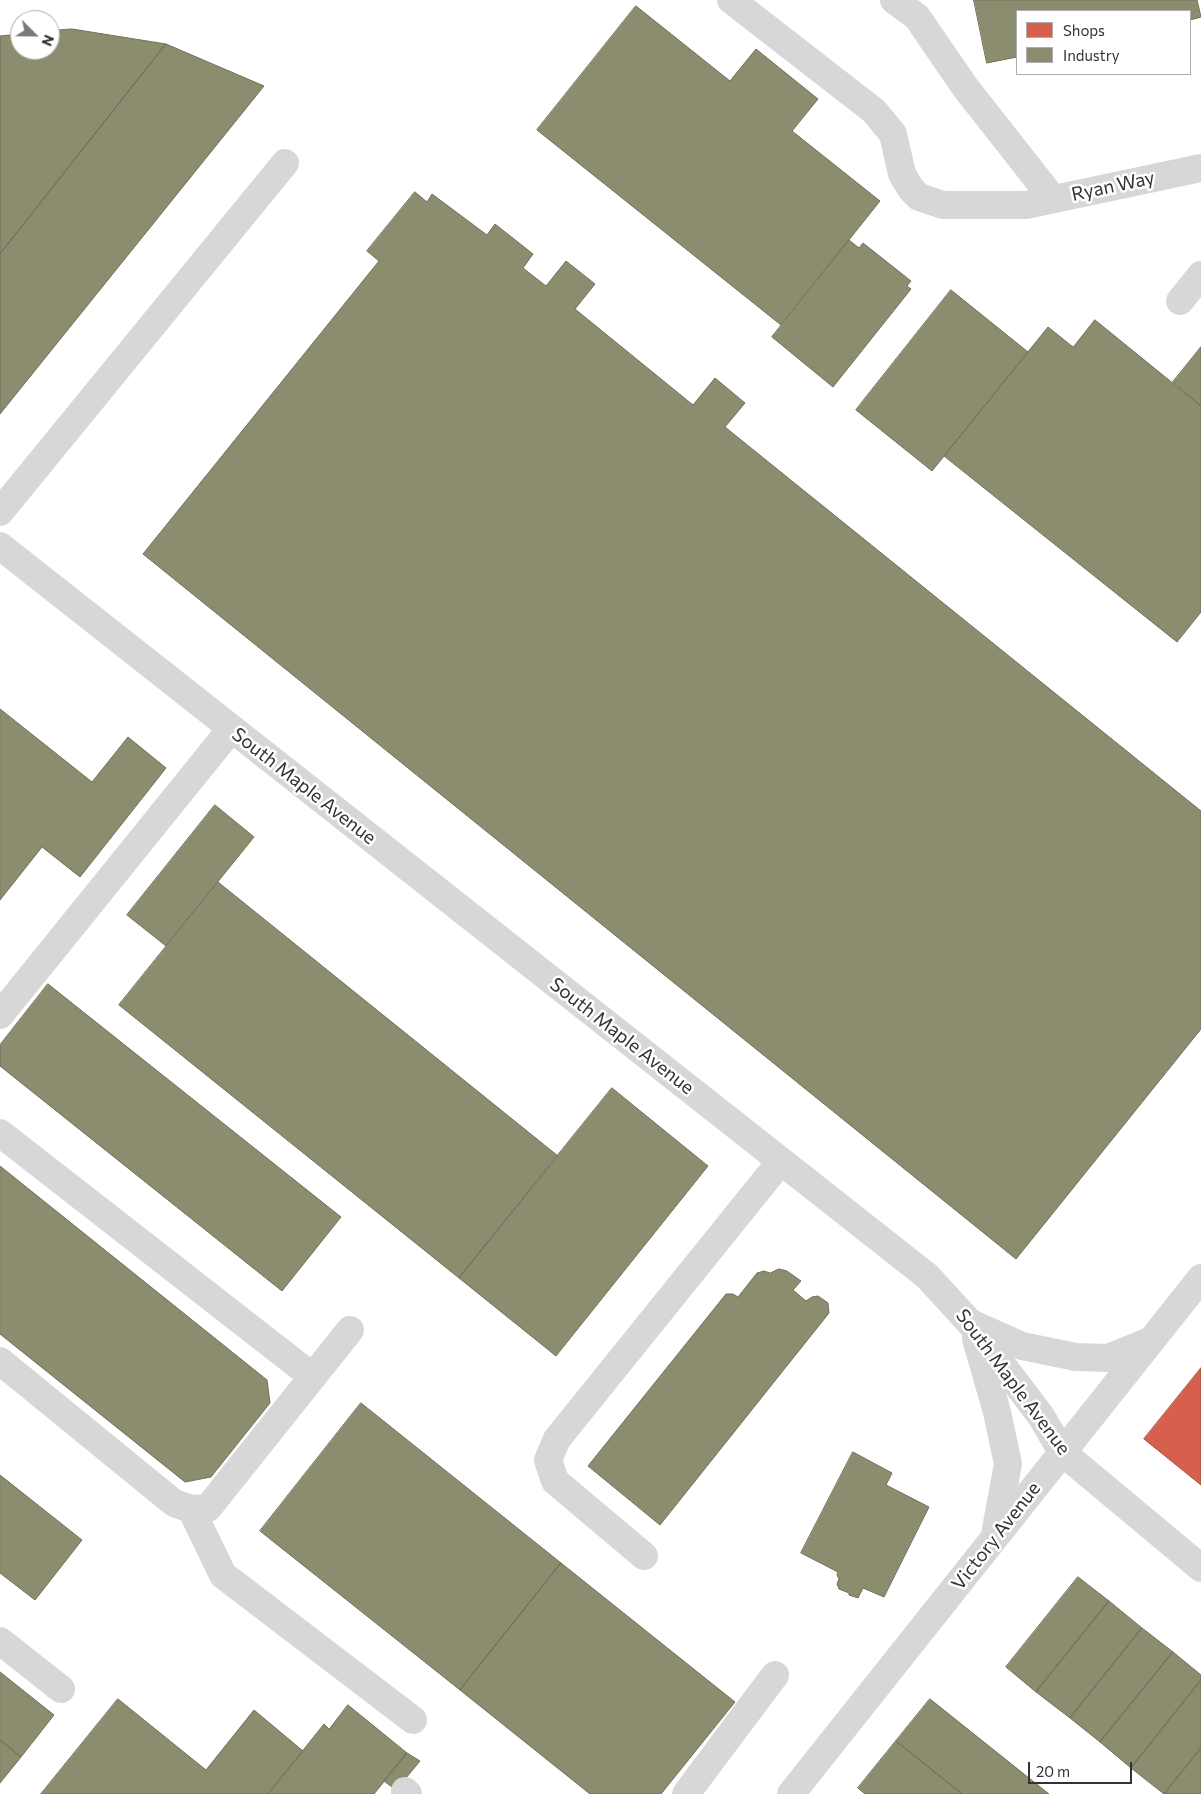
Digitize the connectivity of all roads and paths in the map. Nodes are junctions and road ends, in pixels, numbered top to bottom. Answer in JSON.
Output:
{"nodes":[{"id":1,"x":731,"y":0,"type":"edge"},
{"id":2,"x":894,"y":0,"type":"edge"},
{"id":3,"x":285,"y":163,"type":"dead end"},
{"id":4,"x":1201,"y":168,"type":"edge"},
{"id":5,"x":1053,"y":199,"type":"junction"},
{"id":6,"x":1201,"y":275,"type":"edge"},
{"id":7,"x":1180,"y":301,"type":"dead end"},
{"id":8,"x":0,"y":512,"type":"edge"},
{"id":9,"x":0,"y":546,"type":"edge"},
{"id":10,"x":231,"y":729,"type":"junction"},
{"id":11,"x":0,"y":1015,"type":"edge"},
{"id":12,"x":0,"y":1133,"type":"edge"},
{"id":13,"x":781,"y":1161,"type":"junction"},
{"id":14,"x":1201,"y":1278,"type":"edge"},
{"id":15,"x":971,"y":1324,"type":"junction"},
{"id":16,"x":350,"y":1330,"type":"dead end"},
{"id":17,"x":1152,"y":1340,"type":"junction"},
{"id":18,"x":0,"y":1361,"type":"edge"},
{"id":19,"x":313,"y":1376,"type":"junction"},
{"id":20,"x":1062,"y":1452,"type":"junction"},
{"id":21,"x":191,"y":1509,"type":"junction"},
{"id":22,"x":994,"y":1538,"type":"junction"},
{"id":23,"x":644,"y":1556,"type":"dead end"},
{"id":24,"x":1201,"y":1568,"type":"edge"},
{"id":25,"x":0,"y":1641,"type":"edge"},
{"id":26,"x":775,"y":1675,"type":"dead end"},
{"id":27,"x":61,"y":1688,"type":"dead end"},
{"id":28,"x":413,"y":1720,"type":"dead end"},
{"id":29,"x":691,"y":1792,"type":"edge"},
{"id":30,"x":791,"y":1794,"type":"edge"}],
"edges":[{"from":1,"to":5,"type":"street","name":"Ryan Way"},
{"from":2,"to":5,"type":"street"},
{"from":3,"to":8,"type":"street"},
{"from":4,"to":5,"type":"street","name":"Ryan Way"},
{"from":6,"to":7,"type":"street"},
{"from":9,"to":10,"type":"street","name":"South Maple Avenue"},
{"from":10,"to":11,"type":"street"},
{"from":10,"to":13,"type":"street","name":"South Maple Avenue"},
{"from":12,"to":19,"type":"street"},
{"from":13,"to":15,"type":"street","name":"South Maple Avenue"},
{"from":13,"to":23,"type":"street"},
{"from":14,"to":17,"type":"street","name":"Victory Avenue"},
{"from":15,"to":17,"type":"street"},
{"from":15,"to":20,"type":"street","name":"South Maple Avenue"},
{"from":15,"to":22,"type":"street"},
{"from":16,"to":19,"type":"street"},
{"from":17,"to":20,"type":"street","name":"Victory Avenue"},
{"from":18,"to":21,"type":"street"},
{"from":19,"to":21,"type":"street"},
{"from":20,"to":22,"type":"street","name":"Victory Avenue"},
{"from":20,"to":24,"type":"street","name":"South Maple Avenue"},
{"from":21,"to":28,"type":"street"},
{"from":22,"to":30,"type":"street","name":"Victory Avenue"},
{"from":25,"to":27,"type":"street"},
{"from":26,"to":29,"type":"street"}]}
